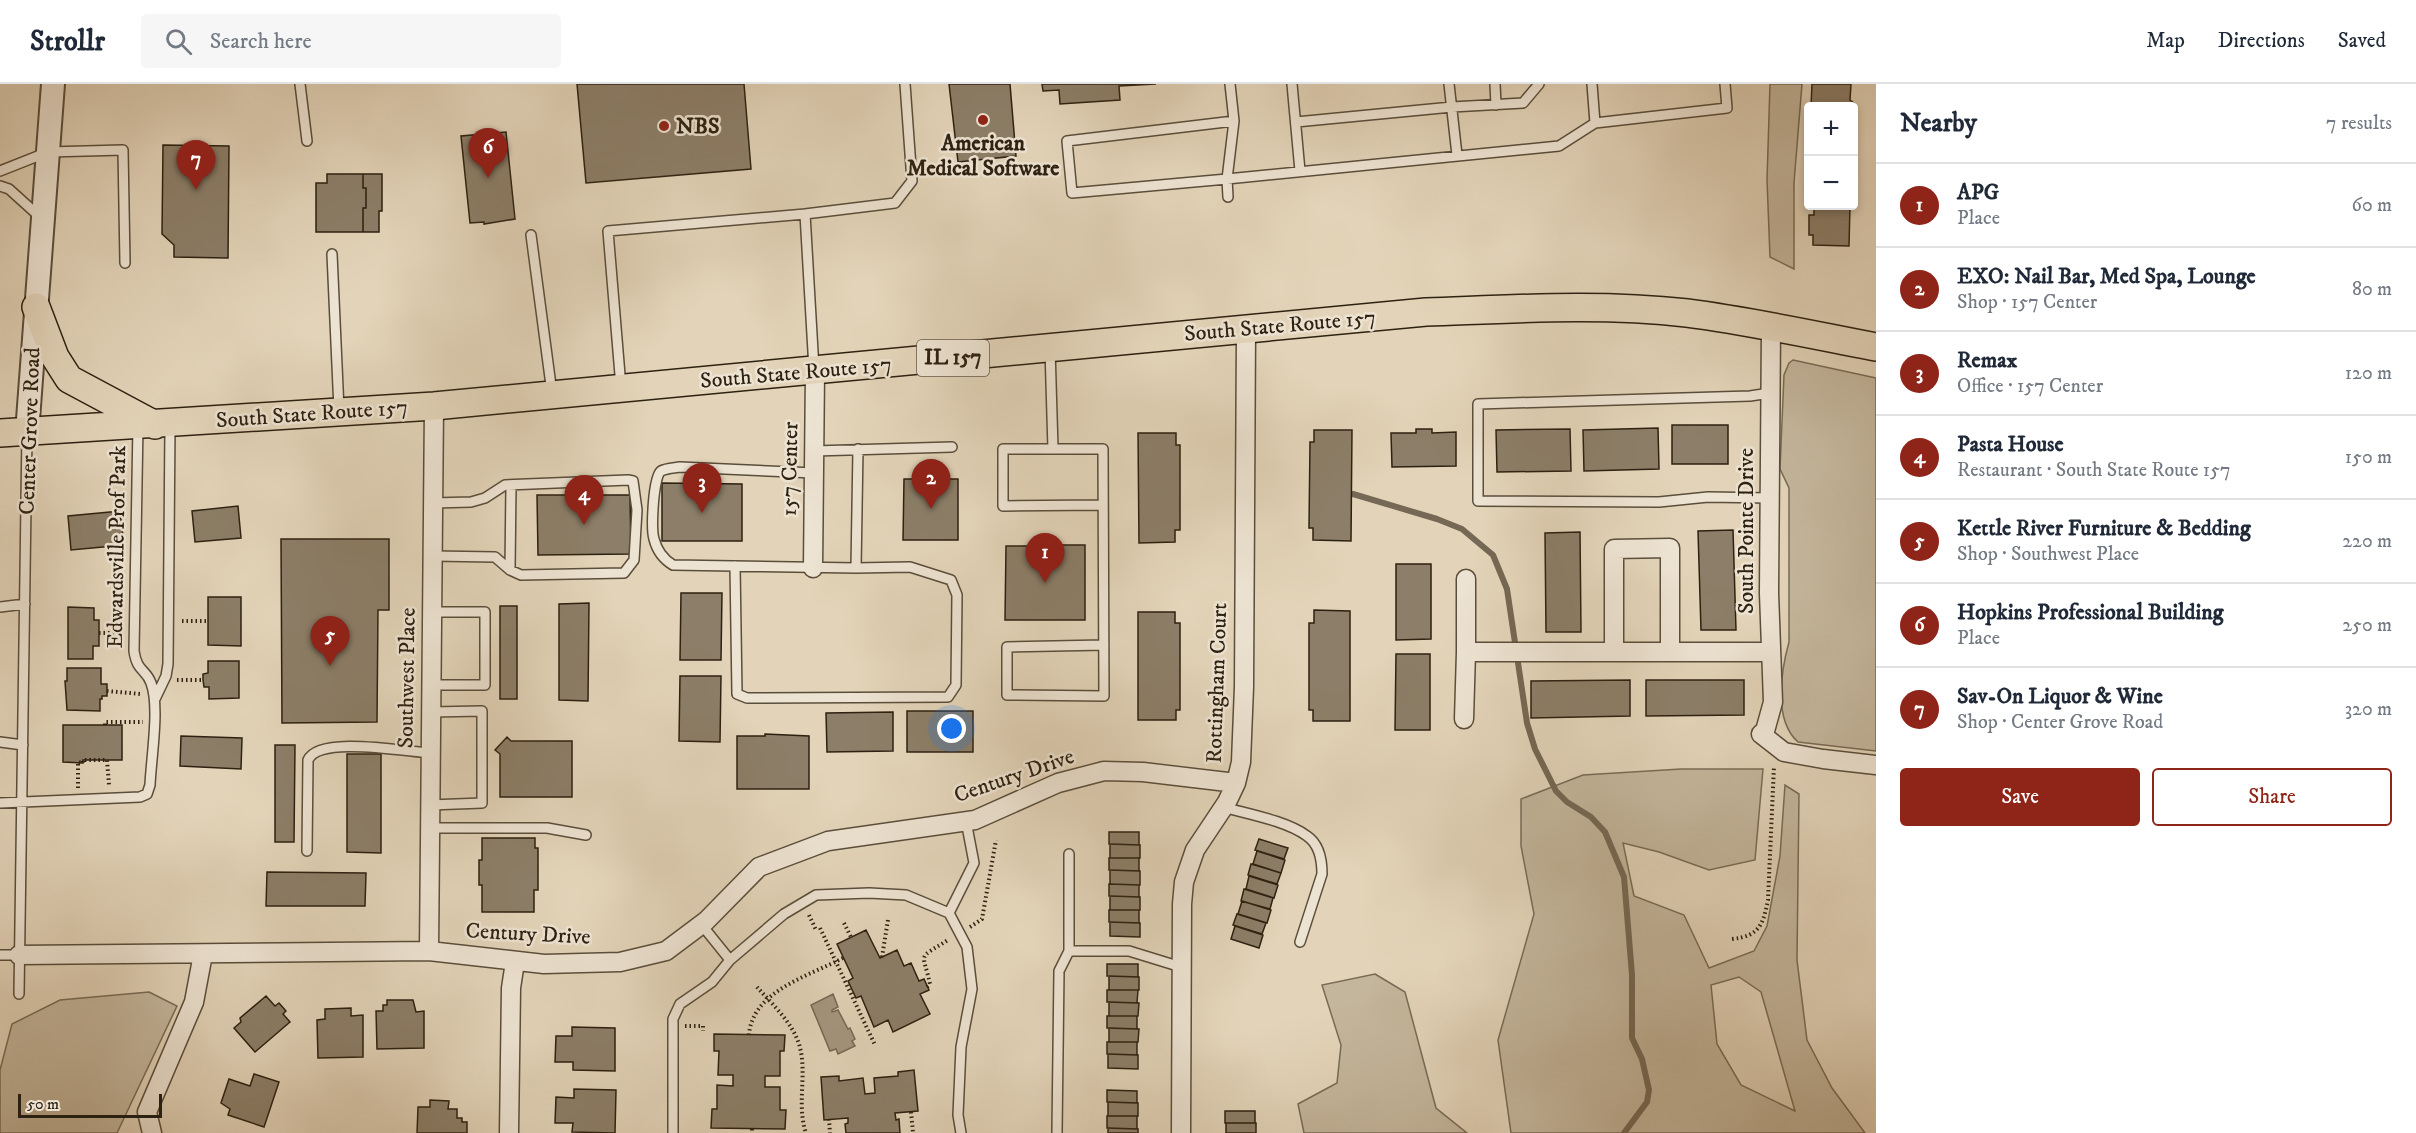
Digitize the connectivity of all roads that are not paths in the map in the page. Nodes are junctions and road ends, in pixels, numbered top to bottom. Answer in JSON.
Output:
{"nodes":[{"id":1,"x":53,"y":84,"type":"edge"},
{"id":2,"x":300,"y":84,"type":"edge"},
{"id":3,"x":905,"y":84,"type":"edge"},
{"id":4,"x":1230,"y":84,"type":"edge"},
{"id":5,"x":1292,"y":84,"type":"edge"},
{"id":6,"x":1449,"y":84,"type":"edge"},
{"id":7,"x":1495,"y":84,"type":"edge"},
{"id":8,"x":1539,"y":84,"type":"edge"},
{"id":9,"x":1592,"y":84,"type":"edge"},
{"id":10,"x":1725,"y":84,"type":"edge"},
{"id":11,"x":1496,"y":105,"type":"junction"},
{"id":12,"x":1452,"y":107,"type":"junction"},
{"id":13,"x":1234,"y":121,"type":"junction"},
{"id":14,"x":1296,"y":122,"type":"junction"},
{"id":15,"x":1595,"y":123,"type":"junction"},
{"id":16,"x":307,"y":141,"type":"dead end"},
{"id":17,"x":48,"y":152,"type":"junction"},
{"id":18,"x":1457,"y":156,"type":"junction"},
{"id":19,"x":0,"y":171,"type":"edge"},
{"id":20,"x":1300,"y":171,"type":"junction"},
{"id":21,"x":1227,"y":179,"type":"junction"},
{"id":22,"x":0,"y":186,"type":"edge"},
{"id":23,"x":1228,"y":197,"type":"dead end"},
{"id":24,"x":805,"y":214,"type":"junction"},
{"id":25,"x":43,"y":220,"type":"junction"},
{"id":26,"x":531,"y":234,"type":"dead end"},
{"id":27,"x":332,"y":254,"type":"dead end"},
{"id":28,"x":125,"y":263,"type":"dead end"},
{"id":29,"x":36,"y":307,"type":"junction"},
{"id":30,"x":1771,"y":326,"type":"junction"},
{"id":31,"x":1246,"y":329,"type":"junction"},
{"id":32,"x":1876,"y":347,"type":"edge"},
{"id":33,"x":1050,"y":348,"type":"junction"},
{"id":34,"x":815,"y":371,"type":"junction"},
{"id":35,"x":621,"y":389,"type":"junction"},
{"id":36,"x":1770,"y":393,"type":"junction"},
{"id":37,"x":552,"y":395,"type":"junction"},
{"id":38,"x":434,"y":406,"type":"junction"},
{"id":39,"x":340,"y":413,"type":"junction"},
{"id":40,"x":154,"y":425,"type":"junction"},
{"id":41,"x":27,"y":432,"type":"junction"},
{"id":42,"x":0,"y":434,"type":"edge"},
{"id":43,"x":952,"y":447,"type":"dead end"},
{"id":44,"x":858,"y":449,"type":"junction"},
{"id":45,"x":1053,"y":449,"type":"junction"},
{"id":46,"x":814,"y":451,"type":"junction"},
{"id":47,"x":814,"y":473,"type":"junction"},
{"id":48,"x":511,"y":485,"type":"junction"},
{"id":49,"x":1770,"y":498,"type":"junction"},
{"id":50,"x":433,"y":503,"type":"junction"},
{"id":51,"x":1103,"y":505,"type":"junction"},
{"id":52,"x":433,"y":556,"type":"junction"},
{"id":53,"x":735,"y":566,"type":"junction"},
{"id":54,"x":813,"y":568,"type":"junction"},
{"id":55,"x":856,"y":568,"type":"junction"},
{"id":56,"x":510,"y":570,"type":"junction"},
{"id":57,"x":1466,"y":579,"type":"dead end"},
{"id":58,"x":25,"y":604,"type":"junction"},
{"id":59,"x":0,"y":607,"type":"edge"},
{"id":60,"x":432,"y":612,"type":"junction"},
{"id":61,"x":1104,"y":645,"type":"junction"},
{"id":62,"x":1466,"y":652,"type":"junction"},
{"id":63,"x":1614,"y":652,"type":"junction"},
{"id":64,"x":1670,"y":652,"type":"junction"},
{"id":65,"x":1771,"y":652,"type":"junction"},
{"id":66,"x":431,"y":685,"type":"junction"},
{"id":67,"x":154,"y":696,"type":"junction"},
{"id":68,"x":431,"y":712,"type":"junction"},
{"id":69,"x":1464,"y":720,"type":"dead end"},
{"id":70,"x":0,"y":742,"type":"edge"},
{"id":71,"x":23,"y":746,"type":"junction"},
{"id":72,"x":431,"y":753,"type":"junction"},
{"id":73,"x":1876,"y":765,"type":"edge"},
{"id":74,"x":1236,"y":783,"type":"junction"},
{"id":75,"x":22,"y":801,"type":"junction"},
{"id":76,"x":0,"y":803,"type":"edge"},
{"id":77,"x":430,"y":805,"type":"junction"},
{"id":78,"x":1223,"y":807,"type":"junction"},
{"id":79,"x":966,"y":821,"type":"junction"},
{"id":80,"x":430,"y":828,"type":"junction"},
{"id":81,"x":586,"y":835,"type":"dead end"},
{"id":82,"x":307,"y":851,"type":"dead end"},
{"id":83,"x":1069,"y":854,"type":"dead end"},
{"id":84,"x":949,"y":914,"type":"junction"},
{"id":85,"x":702,"y":924,"type":"junction"},
{"id":86,"x":1300,"y":942,"type":"dead end"},
{"id":87,"x":429,"y":951,"type":"junction"},
{"id":88,"x":1070,"y":951,"type":"junction"},
{"id":89,"x":203,"y":954,"type":"junction"},
{"id":90,"x":0,"y":955,"type":"edge"},
{"id":91,"x":20,"y":955,"type":"junction"},
{"id":92,"x":730,"y":960,"type":"junction"},
{"id":93,"x":515,"y":962,"type":"junction"},
{"id":94,"x":1181,"y":967,"type":"junction"},
{"id":95,"x":19,"y":994,"type":"dead end"},
{"id":96,"x":152,"y":1133,"type":"edge"},
{"id":97,"x":509,"y":1133,"type":"edge"},
{"id":98,"x":673,"y":1133,"type":"edge"},
{"id":99,"x":961,"y":1133,"type":"edge"},
{"id":100,"x":1057,"y":1133,"type":"edge"},
{"id":101,"x":1181,"y":1133,"type":"edge"}],
"edges":[{"from":1,"to":17,"type":"street","name":"Center Grove Road"},
{"from":2,"to":16,"type":"lane"},
{"from":3,"to":24,"type":"lane"},
{"from":4,"to":13,"type":"lane"},
{"from":5,"to":14,"type":"lane"},
{"from":6,"to":12,"type":"lane"},
{"from":7,"to":11,"type":"lane"},
{"from":8,"to":11,"type":"lane"},
{"from":9,"to":15,"type":"lane"},
{"from":10,"to":15,"type":"lane"},
{"from":11,"to":12,"type":"lane"},
{"from":12,"to":14,"type":"lane"},
{"from":12,"to":18,"type":"lane"},
{"from":13,"to":21,"type":"lane"},
{"from":13,"to":21,"type":"lane"},
{"from":14,"to":20,"type":"lane"},
{"from":15,"to":18,"type":"lane"},
{"from":17,"to":19,"type":"lane"},
{"from":17,"to":25,"type":"street","name":"Center Grove Road"},
{"from":17,"to":28,"type":"lane"},
{"from":18,"to":20,"type":"lane"},
{"from":20,"to":21,"type":"lane"},
{"from":21,"to":23,"type":"lane"},
{"from":22,"to":25,"type":"lane"},
{"from":24,"to":34,"type":"lane"},
{"from":24,"to":35,"type":"lane"},
{"from":25,"to":29,"type":"street","name":"Center Grove Road"},
{"from":26,"to":37,"type":"lane"},
{"from":27,"to":39,"type":"lane"},
{"from":29,"to":40,"type":"main road"},
{"from":29,"to":41,"type":"street","name":"Center Grove Road"},
{"from":30,"to":31,"type":"main road","name":"South State Route 157","number":"IL 157"},
{"from":30,"to":32,"type":"main road","name":"South State Route 157","number":"IL 157"},
{"from":30,"to":36,"type":"street","name":"South Pointe Drive"},
{"from":31,"to":33,"type":"main road","name":"South State Route 157","number":"IL 157"},
{"from":31,"to":74,"type":"street","name":"Rottingham Court"},
{"from":33,"to":34,"type":"main road","name":"South State Route 157","number":"IL 157"},
{"from":33,"to":45,"type":"lane"},
{"from":34,"to":35,"type":"main road","name":"South State Route 157","number":"IL 157"},
{"from":34,"to":46,"type":"street","name":"157 Center"},
{"from":35,"to":37,"type":"main road","name":"South State Route 157","number":"IL 157"},
{"from":36,"to":49,"type":"street","name":"South Pointe Drive"},
{"from":36,"to":49,"type":"lane"},
{"from":37,"to":38,"type":"main road","name":"South State Route 157","number":"IL 157"},
{"from":38,"to":39,"type":"main road","name":"South State Route 157","number":"IL 157"},
{"from":38,"to":50,"type":"street","name":"Southwest Place"},
{"from":39,"to":40,"type":"main road","name":"South State Route 157","number":"IL 157"},
{"from":40,"to":41,"type":"main road","name":"South State Route 157","number":"IL 157"},
{"from":40,"to":67,"type":"lane"},
{"from":40,"to":67,"type":"lane","name":"Edwardsville Prof Park"},
{"from":41,"to":42,"type":"main road","name":"South State Route 157","number":"IL 157"},
{"from":41,"to":58,"type":"lane","name":"Center Grove Road"},
{"from":43,"to":44,"type":"lane"},
{"from":44,"to":46,"type":"lane"},
{"from":44,"to":55,"type":"lane"},
{"from":45,"to":51,"type":"lane"},
{"from":45,"to":51,"type":"lane"},
{"from":46,"to":47,"type":"street","name":"157 Center"},
{"from":47,"to":53,"type":"lane"},
{"from":47,"to":54,"type":"street","name":"157 Center"},
{"from":48,"to":50,"type":"lane"},
{"from":48,"to":56,"type":"lane"},
{"from":48,"to":56,"type":"lane"},
{"from":49,"to":65,"type":"street","name":"South Pointe Drive"},
{"from":50,"to":52,"type":"street","name":"Southwest Place"},
{"from":51,"to":61,"type":"lane"},
{"from":52,"to":56,"type":"lane"},
{"from":52,"to":60,"type":"street","name":"Southwest Place"},
{"from":53,"to":54,"type":"lane"},
{"from":53,"to":55,"type":"lane"},
{"from":54,"to":55,"type":"lane"},
{"from":57,"to":62,"type":"street"},
{"from":58,"to":59,"type":"lane"},
{"from":58,"to":71,"type":"lane","name":"Center Grove Road"},
{"from":60,"to":66,"type":"street","name":"Southwest Place"},
{"from":60,"to":66,"type":"lane"},
{"from":61,"to":61,"type":"lane"},
{"from":62,"to":63,"type":"street"},
{"from":62,"to":69,"type":"street"},
{"from":63,"to":64,"type":"street"},
{"from":63,"to":64,"type":"street"},
{"from":64,"to":65,"type":"street"},
{"from":65,"to":73,"type":"street","name":"South Pointe Drive"},
{"from":66,"to":68,"type":"street","name":"Southwest Place"},
{"from":67,"to":75,"type":"lane"},
{"from":68,"to":72,"type":"street","name":"Southwest Place"},
{"from":68,"to":77,"type":"lane"},
{"from":70,"to":71,"type":"lane"},
{"from":71,"to":75,"type":"lane","name":"Center Grove Road"},
{"from":72,"to":77,"type":"street","name":"Southwest Place"},
{"from":72,"to":82,"type":"lane"},
{"from":74,"to":78,"type":"street","name":"Rottingham Court"},
{"from":74,"to":79,"type":"street","name":"Century Drive"},
{"from":75,"to":76,"type":"lane"},
{"from":75,"to":91,"type":"lane","name":"Center Grove Road"},
{"from":77,"to":80,"type":"street","name":"Southwest Place"},
{"from":78,"to":86,"type":"lane"},
{"from":78,"to":94,"type":"street","name":"Rottingham Court"},
{"from":79,"to":84,"type":"lane"},
{"from":79,"to":85,"type":"street","name":"Century Drive"},
{"from":80,"to":81,"type":"lane"},
{"from":80,"to":87,"type":"street","name":"Southwest Place"},
{"from":83,"to":88,"type":"lane"},
{"from":84,"to":92,"type":"lane"},
{"from":84,"to":99,"type":"lane"},
{"from":85,"to":92,"type":"lane"},
{"from":85,"to":93,"type":"street","name":"Century Drive"},
{"from":87,"to":89,"type":"street","name":"Century Drive"},
{"from":87,"to":93,"type":"street","name":"Century Drive"},
{"from":88,"to":94,"type":"lane"},
{"from":88,"to":100,"type":"lane"},
{"from":89,"to":91,"type":"street","name":"Century Drive"},
{"from":89,"to":96,"type":"street"},
{"from":90,"to":91,"type":"lane"},
{"from":91,"to":95,"type":"lane","name":"Center Grove Road"},
{"from":92,"to":98,"type":"lane"},
{"from":93,"to":97,"type":"street"},
{"from":94,"to":101,"type":"street","name":"Rottingham Court"}]}
